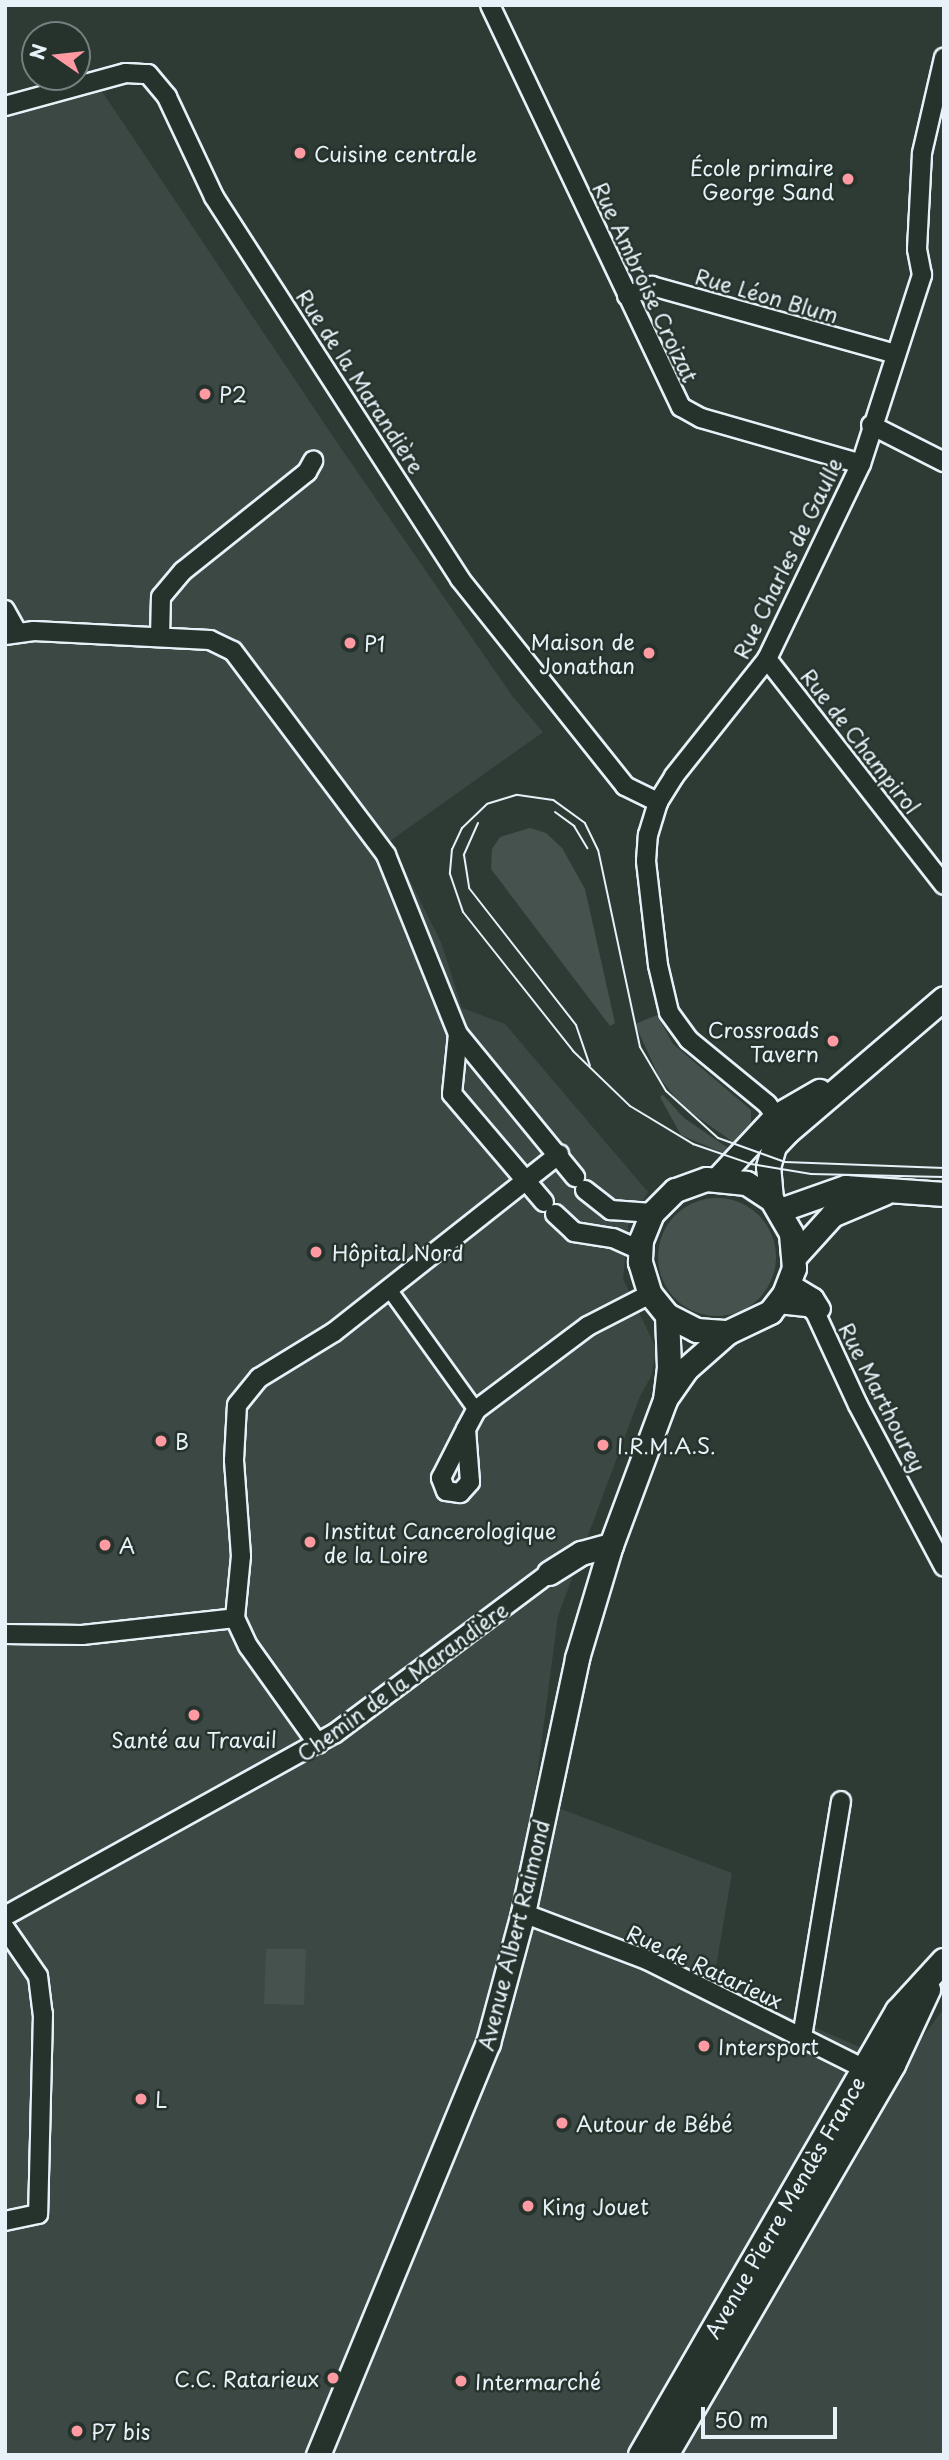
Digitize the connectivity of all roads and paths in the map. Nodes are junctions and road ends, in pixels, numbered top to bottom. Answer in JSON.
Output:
{"nodes":[{"id":1,"x":490,"y":5,"type":"edge"},
{"id":2,"x":944,"y":58,"type":"edge"},
{"id":3,"x":5,"y":106,"type":"edge"},
{"id":4,"x":627,"y":296,"type":"junction"},
{"id":5,"x":895,"y":354,"type":"junction"},
{"id":6,"x":871,"y":425,"type":"junction"},
{"id":7,"x":313,"y":461,"type":"dead end"},
{"id":8,"x":944,"y":462,"type":"edge"},
{"id":9,"x":861,"y":464,"type":"junction"},
{"id":10,"x":5,"y":610,"type":"edge"},
{"id":11,"x":11,"y":633,"type":"edge"},
{"id":12,"x":160,"y":637,"type":"junction"},
{"id":13,"x":767,"y":659,"type":"junction"},
{"id":14,"x":658,"y":802,"type":"junction"},
{"id":15,"x":944,"y":885,"type":"edge"},
{"id":16,"x":944,"y":998,"type":"edge"},
{"id":17,"x":458,"y":1034,"type":"junction"},
{"id":18,"x":781,"y":1124,"type":"junction"},
{"id":19,"x":559,"y":1154,"type":"junction"},
{"id":20,"x":718,"y":1178,"type":"junction"},
{"id":21,"x":526,"y":1181,"type":"junction"},
{"id":22,"x":887,"y":1192,"type":"junction"},
{"id":23,"x":944,"y":1194,"type":"edge"},
{"id":24,"x":775,"y":1205,"type":"junction"},
{"id":25,"x":652,"y":1213,"type":"junction"},
{"id":26,"x":640,"y":1250,"type":"junction"},
{"id":27,"x":795,"y":1256,"type":"junction"},
{"id":28,"x":789,"y":1283,"type":"junction"},
{"id":29,"x":389,"y":1289,"type":"junction"},
{"id":30,"x":650,"y":1294,"type":"junction"},
{"id":31,"x":778,"y":1304,"type":"junction"},
{"id":32,"x":667,"y":1315,"type":"junction"},
{"id":33,"x":820,"y":1323,"type":"junction"},
{"id":34,"x":728,"y":1332,"type":"junction"},
{"id":35,"x":665,"y":1400,"type":"junction"},
{"id":36,"x":476,"y":1410,"type":"junction"},
{"id":37,"x":466,"y":1429,"type":"dead end"},
{"id":38,"x":611,"y":1545,"type":"junction"},
{"id":39,"x":944,"y":1567,"type":"edge"},
{"id":40,"x":550,"y":1573,"type":"joint"},
{"id":41,"x":236,"y":1618,"type":"junction"},
{"id":42,"x":5,"y":1634,"type":"edge"},
{"id":43,"x":318,"y":1744,"type":"junction"},
{"id":44,"x":841,"y":1801,"type":"dead end"},
{"id":45,"x":523,"y":1913,"type":"junction"},
{"id":46,"x":5,"y":1916,"type":"edge"},
{"id":47,"x":5,"y":1928,"type":"edge"},
{"id":48,"x":941,"y":1964,"type":"edge"},
{"id":49,"x":802,"y":2038,"type":"junction"},
{"id":50,"x":863,"y":2068,"type":"junction"},
{"id":51,"x":5,"y":2221,"type":"edge"},
{"id":52,"x":747,"y":2314,"type":"junction"},
{"id":53,"x":318,"y":2455,"type":"edge"},
{"id":54,"x":641,"y":2455,"type":"edge"},
{"id":55,"x":666,"y":2455,"type":"edge"},
{"id":56,"x":676,"y":2455,"type":"edge"}],
"edges":[{"from":1,"to":4,"type":"street","name":"Rue Ambroise Croizat"},
{"from":2,"to":5,"type":"street","name":"Rue Charles de Gaulle"},
{"from":3,"to":14,"type":"street","name":"Rue de la Marandière"},
{"from":4,"to":5,"type":"street","name":"Rue Léon Blum"},
{"from":4,"to":9,"type":"street","name":"Rue Ambroise Croizat"},
{"from":5,"to":6,"type":"street","name":"Rue Charles de Gaulle"},
{"from":6,"to":8,"type":"street"},
{"from":6,"to":9,"type":"street","name":"Rue Charles de Gaulle"},
{"from":7,"to":12,"type":"street"},
{"from":9,"to":13,"type":"street","name":"Rue Charles de Gaulle"},
{"from":10,"to":11,"type":"street"},
{"from":11,"to":12,"type":"street"},
{"from":12,"to":17,"type":"street"},
{"from":13,"to":14,"type":"street","name":"Rue Charles de Gaulle"},
{"from":13,"to":15,"type":"street","name":"Rue de Champirol"},
{"from":14,"to":18,"type":"street","name":"Rue Charles de Gaulle"},
{"from":16,"to":18,"type":"street"},
{"from":17,"to":19,"type":"street"},
{"from":17,"to":21,"type":"street"},
{"from":18,"to":20,"type":"street"},
{"from":18,"to":24,"type":"street"},
{"from":19,"to":21,"type":"street"},
{"from":19,"to":25,"type":"street"},
{"from":20,"to":24,"type":"street"},
{"from":20,"to":25,"type":"street"},
{"from":21,"to":26,"type":"street"},
{"from":21,"to":29,"type":"street"},
{"from":22,"to":23,"type":"street"},
{"from":22,"to":24,"type":"street"},
{"from":22,"to":27,"type":"street"},
{"from":24,"to":27,"type":"street"},
{"from":25,"to":26,"type":"street"},
{"from":26,"to":30,"type":"street"},
{"from":27,"to":28,"type":"street"},
{"from":28,"to":31,"type":"street"},
{"from":28,"to":33,"type":"street","name":"Rue Marthourey"},
{"from":29,"to":36,"type":"street"},
{"from":29,"to":41,"type":"street"},
{"from":30,"to":32,"type":"street"},
{"from":30,"to":36,"type":"street"},
{"from":31,"to":33,"type":"street","name":"Rue Marthourey"},
{"from":31,"to":34,"type":"street"},
{"from":32,"to":34,"type":"street"},
{"from":32,"to":35,"type":"street","name":"Avenue Albert Raimond"},
{"from":33,"to":39,"type":"street","name":"Rue Marthourey"},
{"from":34,"to":35,"type":"street","name":"Avenue Albert Raimond"},
{"from":35,"to":38,"type":"street","name":"Avenue Albert Raimond"},
{"from":36,"to":37,"type":"street"},
{"from":38,"to":40,"type":"street","name":"Chemin de la Marandière"},
{"from":38,"to":45,"type":"street","name":"Avenue Albert Raimond"},
{"from":40,"to":43,"type":"street","name":"Chemin de la Marandière"},
{"from":41,"to":42,"type":"street"},
{"from":41,"to":43,"type":"street"},
{"from":43,"to":46,"type":"street","name":"Chemin de la Marandière"},
{"from":44,"to":49,"type":"street"},
{"from":45,"to":49,"type":"street","name":"Rue de Ratarieux"},
{"from":45,"to":53,"type":"street","name":"Avenue Albert Raimond"},
{"from":47,"to":51,"type":"street"},
{"from":48,"to":50,"type":"main road","name":"Avenue Pierre Mendès France"},
{"from":48,"to":52,"type":"main road","name":"Avenue Pierre Mendès France"},
{"from":49,"to":50,"type":"street","name":"Rue de Ratarieux"},
{"from":50,"to":54,"type":"main road","name":"Avenue Pierre Mendès France"},
{"from":52,"to":55,"type":"main road","name":"Avenue Pierre Mendès France"},
{"from":52,"to":56,"type":"main road"}]}
